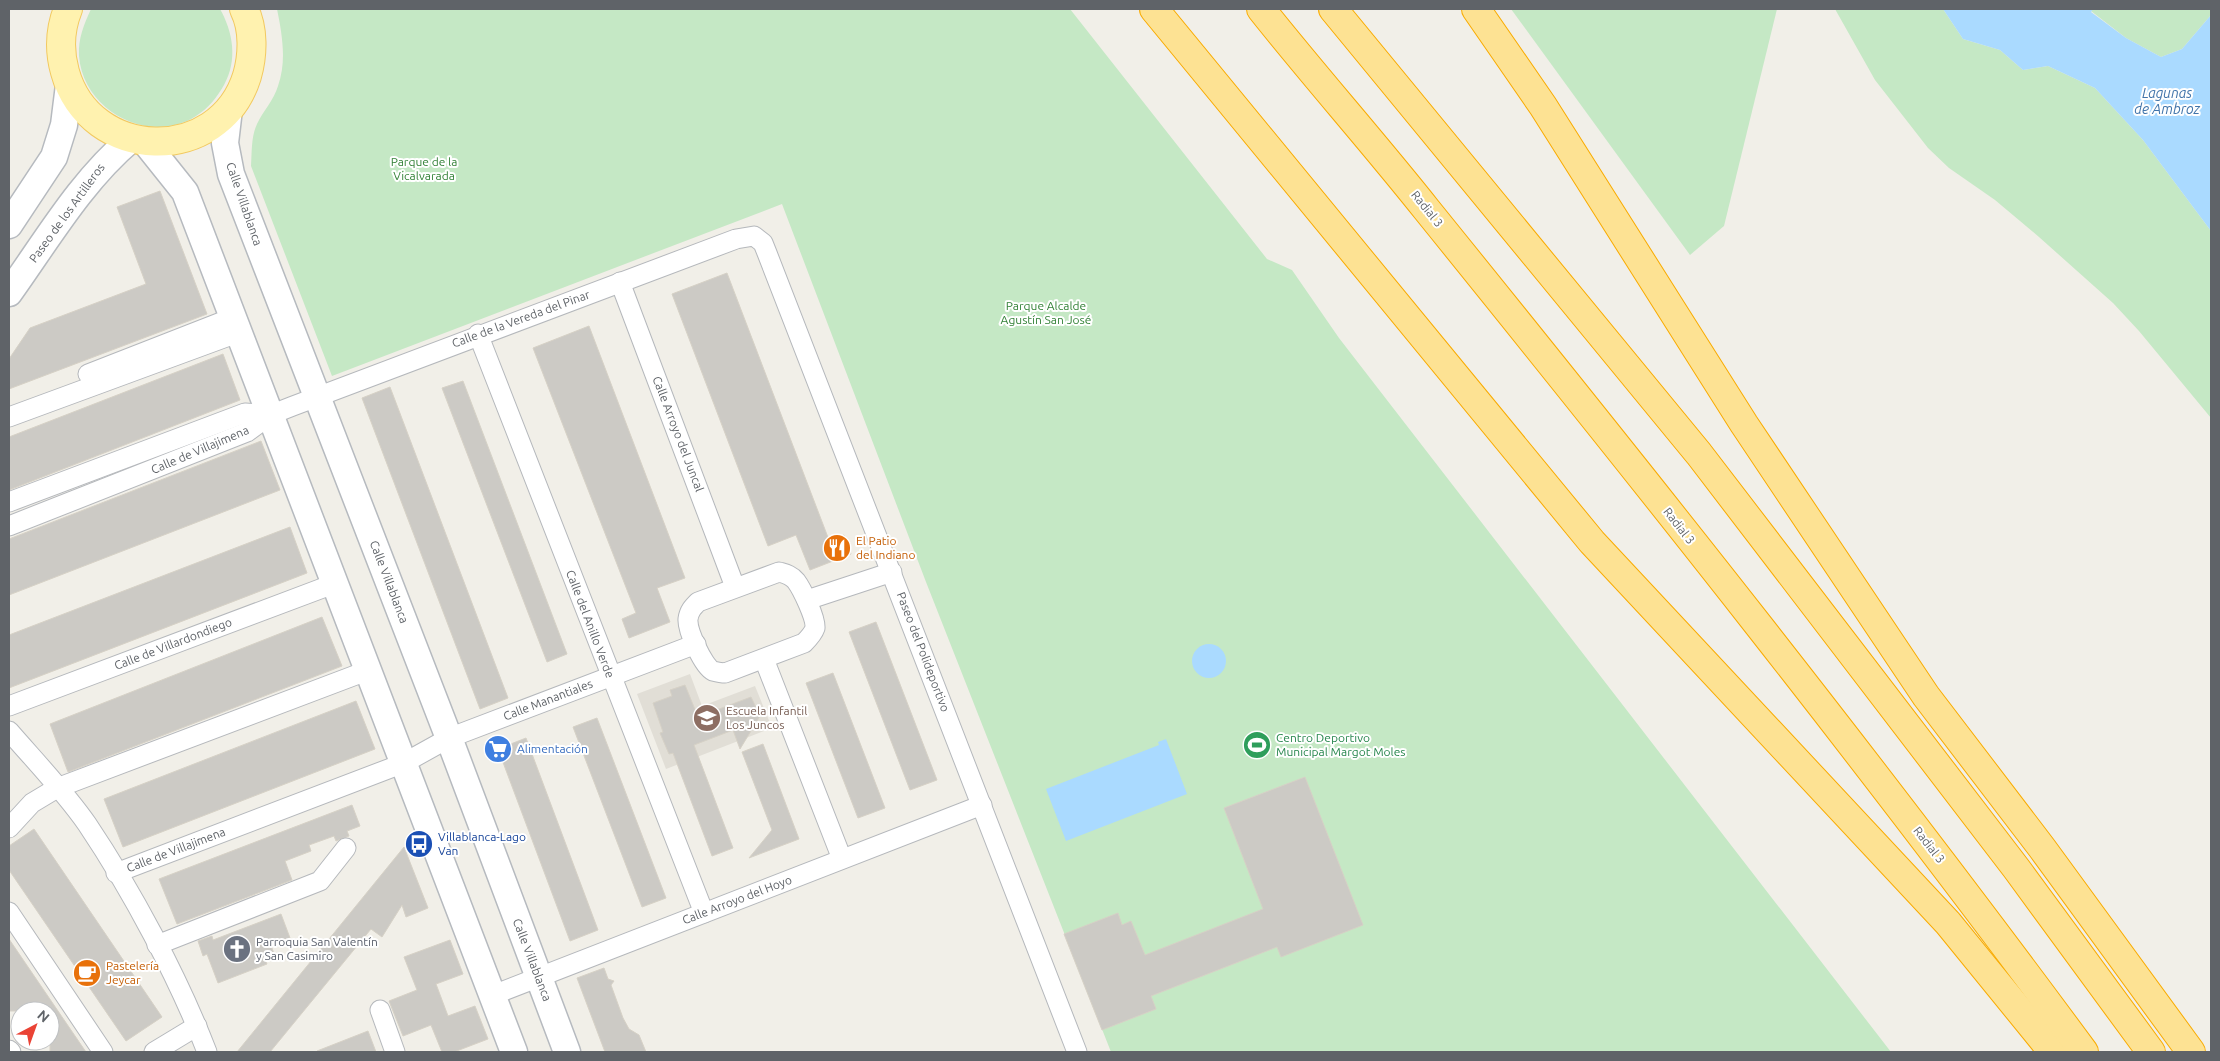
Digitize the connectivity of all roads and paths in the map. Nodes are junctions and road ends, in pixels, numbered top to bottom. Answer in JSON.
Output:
{"nodes":[{"id":1,"x":244,"y":9,"type":"edge"},
{"id":2,"x":1154,"y":9,"type":"edge"},
{"id":3,"x":1261,"y":9,"type":"edge"},
{"id":4,"x":1333,"y":9,"type":"edge"},
{"id":5,"x":1476,"y":9,"type":"edge"},
{"id":6,"x":63,"y":16,"type":"edge"},
{"id":7,"x":69,"y":85,"type":"junction"},
{"id":8,"x":229,"y":109,"type":"junction"},
{"id":9,"x":138,"y":140,"type":"junction"},
{"id":10,"x":9,"y":225,"type":"edge"},
{"id":11,"x":767,"y":253,"type":"joint"},
{"id":12,"x":620,"y":282,"type":"junction"},
{"id":13,"x":9,"y":293,"type":"edge"},
{"id":14,"x":237,"y":324,"type":"junction"},
{"id":15,"x":478,"y":334,"type":"junction"},
{"id":16,"x":317,"y":396,"type":"junction"},
{"id":17,"x":9,"y":406,"type":"edge"},
{"id":18,"x":270,"y":415,"type":"junction"},
{"id":19,"x":9,"y":416,"type":"edge"},
{"id":20,"x":9,"y":502,"type":"edge"},
{"id":21,"x":9,"y":526,"type":"edge"},
{"id":22,"x":892,"y":572,"type":"junction"},
{"id":23,"x":336,"y":583,"type":"junction"},
{"id":24,"x":735,"y":587,"type":"junction"},
{"id":25,"x":807,"y":600,"type":"junction"},
{"id":26,"x":696,"y":644,"type":"junction"},
{"id":27,"x":764,"y":659,"type":"junction"},
{"id":28,"x":369,"y":670,"type":"junction"},
{"id":29,"x":610,"y":677,"type":"junction"},
{"id":30,"x":9,"y":706,"type":"edge"},
{"id":31,"x":9,"y":731,"type":"edge"},
{"id":32,"x":449,"y":738,"type":"junction"},
{"id":33,"x":404,"y":763,"type":"junction"},
{"id":34,"x":57,"y":788,"type":"junction"},
{"id":35,"x":982,"y":805,"type":"junction"},
{"id":36,"x":9,"y":828,"type":"edge"},
{"id":37,"x":346,"y":848,"type":"dead end"},
{"id":38,"x":842,"y":860,"type":"junction"},
{"id":39,"x":116,"y":873,"type":"junction"},
{"id":40,"x":9,"y":912,"type":"edge"},
{"id":41,"x":704,"y":913,"type":"junction"},
{"id":42,"x":157,"y":945,"type":"junction"},
{"id":43,"x":538,"y":977,"type":"junction"},
{"id":44,"x":493,"y":995,"type":"junction"},
{"id":45,"x":380,"y":1010,"type":"dead end"},
{"id":46,"x":197,"y":1026,"type":"junction"},
{"id":47,"x":103,"y":1052,"type":"edge"},
{"id":48,"x":154,"y":1052,"type":"edge"},
{"id":49,"x":207,"y":1052,"type":"edge"},
{"id":50,"x":395,"y":1052,"type":"edge"},
{"id":51,"x":514,"y":1052,"type":"edge"},
{"id":52,"x":567,"y":1052,"type":"edge"},
{"id":53,"x":1077,"y":1052,"type":"edge"},
{"id":54,"x":2053,"y":1052,"type":"edge"},
{"id":55,"x":2084,"y":1052,"type":"edge"},
{"id":56,"x":2151,"y":1052,"type":"edge"},
{"id":57,"x":2191,"y":1052,"type":"edge"}],
"edges":[{"from":1,"to":8,"type":"main road"},
{"from":2,"to":54,"type":"highway"},
{"from":3,"to":55,"type":"highway","name":"Radial 3"},
{"from":4,"to":56,"type":"highway"},
{"from":5,"to":57,"type":"highway"},
{"from":6,"to":7,"type":"main road"},
{"from":7,"to":9,"type":"main road"},
{"from":7,"to":10,"type":"main road"},
{"from":8,"to":9,"type":"main road"},
{"from":8,"to":16,"type":"main road","name":"Calle Villablanca"},
{"from":9,"to":13,"type":"main road","name":"Paseo de los Artilleros"},
{"from":9,"to":14,"type":"main road"},
{"from":11,"to":12,"type":"street","name":"Calle de la Vereda del Pinar"},
{"from":11,"to":22,"type":"street","name":"Paseo del Polideportivo"},
{"from":12,"to":15,"type":"street","name":"Calle de la Vereda del Pinar"},
{"from":12,"to":24,"type":"street","name":"Calle Arroyo del Juncal"},
{"from":14,"to":17,"type":"street"},
{"from":14,"to":18,"type":"main road"},
{"from":14,"to":19,"type":"street"},
{"from":15,"to":16,"type":"street","name":"Calle de la Vereda del Pinar"},
{"from":15,"to":29,"type":"street","name":"Calle del Anillo Verde"},
{"from":16,"to":18,"type":"street","name":"Calle de la Vereda del Pinar"},
{"from":16,"to":32,"type":"main road","name":"Calle Villablanca"},
{"from":18,"to":20,"type":"street","name":"Calle de Villajimena"},
{"from":18,"to":21,"type":"street","name":"Calle de Villajimena"},
{"from":18,"to":23,"type":"main road"},
{"from":22,"to":25,"type":"street"},
{"from":22,"to":35,"type":"street","name":"Paseo del Polideportivo"},
{"from":23,"to":28,"type":"main road"},
{"from":23,"to":30,"type":"street","name":"Calle de Villardondiego"},
{"from":24,"to":25,"type":"street"},
{"from":24,"to":26,"type":"street"},
{"from":25,"to":27,"type":"street"},
{"from":26,"to":27,"type":"street"},
{"from":26,"to":29,"type":"street","name":"Calle Manantiales"},
{"from":27,"to":38,"type":"street"},
{"from":28,"to":33,"type":"main road"},
{"from":28,"to":34,"type":"street"},
{"from":29,"to":32,"type":"street","name":"Calle Manantiales"},
{"from":29,"to":41,"type":"street","name":"Calle del Anillo Verde"},
{"from":31,"to":34,"type":"street","name":"Calle de Villajimena"},
{"from":32,"to":33,"type":"street","name":"Calle Manantiales"},
{"from":32,"to":43,"type":"main road","name":"Calle Villablanca"},
{"from":33,"to":39,"type":"street","name":"Calle de Villajimena"},
{"from":33,"to":44,"type":"main road"},
{"from":34,"to":36,"type":"street"},
{"from":34,"to":39,"type":"street","name":"Calle de Villajimena"},
{"from":35,"to":38,"type":"street","name":"Calle Arroyo del Hoyo"},
{"from":35,"to":53,"type":"street","name":"Paseo del Polideportivo"},
{"from":37,"to":42,"type":"street"},
{"from":38,"to":41,"type":"street","name":"Calle Arroyo del Hoyo"},
{"from":39,"to":42,"type":"street","name":"Calle de Villajimena"},
{"from":40,"to":47,"type":"street"},
{"from":41,"to":43,"type":"street","name":"Calle Arroyo del Hoyo"},
{"from":42,"to":46,"type":"street","name":"Calle de Villajimena"},
{"from":43,"to":44,"type":"street","name":"Calle Arroyo del Hoyo"},
{"from":43,"to":52,"type":"main road","name":"Calle Villablanca"},
{"from":44,"to":51,"type":"main road"},
{"from":45,"to":50,"type":"street"},
{"from":46,"to":48,"type":"street"},
{"from":46,"to":49,"type":"street","name":"Calle de Villajimena"}]}
